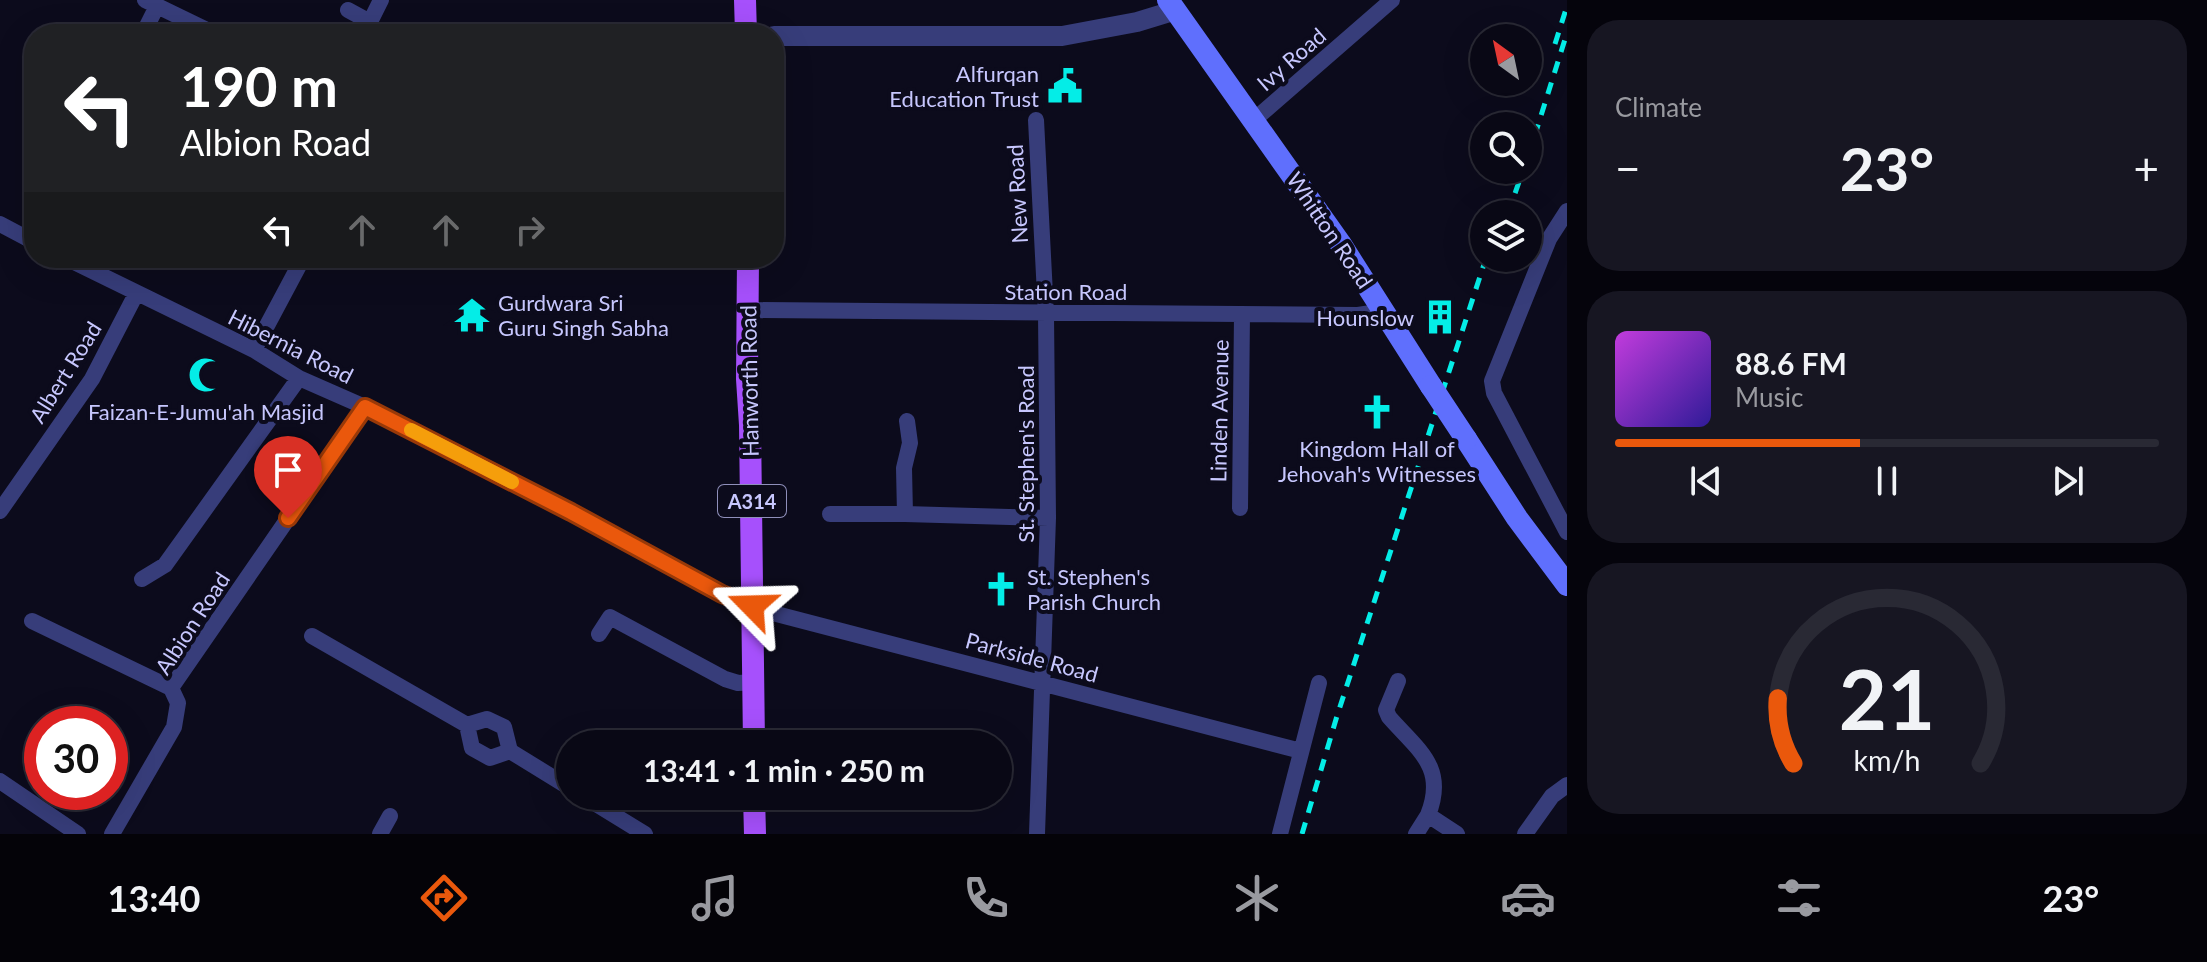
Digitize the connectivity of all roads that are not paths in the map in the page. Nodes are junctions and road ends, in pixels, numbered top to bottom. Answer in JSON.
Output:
{"nodes":[{"id":1,"x":381,"y":0,"type":"edge"},
{"id":2,"x":745,"y":0,"type":"edge"},
{"id":3,"x":1392,"y":0,"type":"edge"},
{"id":4,"x":151,"y":3,"type":"edge"},
{"id":5,"x":1170,"y":5,"type":"edge"},
{"id":6,"x":348,"y":10,"type":"dead end"},
{"id":7,"x":146,"y":24,"type":"edge"},
{"id":8,"x":194,"y":24,"type":"edge"},
{"id":9,"x":363,"y":24,"type":"edge"},
{"id":10,"x":369,"y":24,"type":"edge"},
{"id":11,"x":746,"y":24,"type":"edge"},
{"id":12,"x":784,"y":36,"type":"edge"},
{"id":13,"x":1036,"y":120,"type":"dead end"},
{"id":14,"x":1254,"y":120,"type":"junction"},
{"id":15,"x":1567,"y":211,"type":"edge"},
{"id":16,"x":0,"y":224,"type":"edge"},
{"id":17,"x":24,"y":237,"type":"edge"},
{"id":18,"x":85,"y":268,"type":"edge"},
{"id":19,"x":298,"y":268,"type":"edge"},
{"id":20,"x":748,"y":268,"type":"edge"},
{"id":21,"x":136,"y":294,"type":"junction"},
{"id":22,"x":747,"y":310,"type":"junction"},
{"id":23,"x":1384,"y":311,"type":"junction"},
{"id":24,"x":1046,"y":314,"type":"junction"},
{"id":25,"x":1242,"y":314,"type":"junction"},
{"id":26,"x":254,"y":350,"type":"junction"},
{"id":27,"x":299,"y":378,"type":"junction"},
{"id":28,"x":365,"y":407,"type":"junction"},
{"id":29,"x":907,"y":421,"type":"dead end"},
{"id":30,"x":1240,"y":508,"type":"dead end"},
{"id":31,"x":0,"y":511,"type":"edge"},
{"id":32,"x":830,"y":514,"type":"dead end"},
{"id":33,"x":905,"y":514,"type":"junction"},
{"id":34,"x":1048,"y":518,"type":"junction"},
{"id":35,"x":1567,"y":532,"type":"edge"},
{"id":36,"x":142,"y":579,"type":"dead end"},
{"id":37,"x":1567,"y":585,"type":"edge"},
{"id":38,"x":752,"y":606,"type":"junction"},
{"id":39,"x":32,"y":621,"type":"dead end"},
{"id":40,"x":599,"y":634,"type":"dead end"},
{"id":41,"x":312,"y":636,"type":"dead end"},
{"id":42,"x":1398,"y":681,"type":"dead end"},
{"id":43,"x":754,"y":682,"type":"junction"},
{"id":44,"x":1044,"y":682,"type":"junction"},
{"id":45,"x":1319,"y":683,"type":"dead end"},
{"id":46,"x":171,"y":688,"type":"junction"},
{"id":47,"x":467,"y":725,"type":"junction"},
{"id":48,"x":754,"y":730,"type":"edge"},
{"id":49,"x":510,"y":751,"type":"junction"},
{"id":50,"x":1301,"y":751,"type":"junction"},
{"id":51,"x":556,"y":779,"type":"edge"},
{"id":52,"x":0,"y":781,"type":"edge"},
{"id":53,"x":1567,"y":785,"type":"edge"},
{"id":54,"x":606,"y":810,"type":"edge"},
{"id":55,"x":754,"y":810,"type":"edge"},
{"id":56,"x":1428,"y":815,"type":"junction"},
{"id":57,"x":390,"y":816,"type":"dead end"},
{"id":58,"x":78,"y":834,"type":"edge"},
{"id":59,"x":112,"y":834,"type":"edge"},
{"id":60,"x":380,"y":834,"type":"edge"},
{"id":61,"x":645,"y":834,"type":"edge"},
{"id":62,"x":755,"y":834,"type":"edge"},
{"id":63,"x":1037,"y":834,"type":"edge"},
{"id":64,"x":1280,"y":834,"type":"edge"},
{"id":65,"x":1416,"y":834,"type":"edge"},
{"id":66,"x":1457,"y":834,"type":"edge"},
{"id":67,"x":1525,"y":834,"type":"edge"}],
"edges":[{"from":1,"to":10,"type":"street"},
{"from":2,"to":11,"type":"main road"},
{"from":3,"to":14,"type":"street","name":"Ivy Road"},
{"from":4,"to":7,"type":"street"},
{"from":4,"to":8,"type":"street"},
{"from":5,"to":12,"type":"street"},
{"from":5,"to":14,"type":"main road","name":"Whitton Road"},
{"from":6,"to":9,"type":"street"},
{"from":13,"to":24,"type":"street","name":"New Road"},
{"from":14,"to":23,"type":"main road","name":"Whitton Road"},
{"from":15,"to":35,"type":"street"},
{"from":16,"to":17,"type":"street"},
{"from":18,"to":21,"type":"street","name":"Hibernia Road"},
{"from":19,"to":26,"type":"street"},
{"from":20,"to":22,"type":"main road","name":"Hanworth Road","number":"A314"},
{"from":21,"to":26,"type":"street","name":"Hibernia Road"},
{"from":21,"to":31,"type":"street","name":"Albert Road"},
{"from":22,"to":24,"type":"street","name":"Station Road"},
{"from":22,"to":38,"type":"main road","name":"Hanworth Road","number":"A314"},
{"from":23,"to":25,"type":"street","name":"Station Road"},
{"from":23,"to":37,"type":"main road","name":"Whitton Road","bridge":true},
{"from":24,"to":25,"type":"street","name":"Station Road"},
{"from":24,"to":34,"type":"street","name":"St. Stephen's Road"},
{"from":25,"to":30,"type":"street","name":"Linden Avenue"},
{"from":26,"to":27,"type":"street","name":"Hibernia Road"},
{"from":27,"to":28,"type":"street","name":"Hibernia Road"},
{"from":27,"to":36,"type":"street"},
{"from":28,"to":38,"type":"street","name":"Hibernia Road"},
{"from":28,"to":46,"type":"street","name":"Albion Road"},
{"from":29,"to":33,"type":"street"},
{"from":32,"to":33,"type":"street"},
{"from":33,"to":34,"type":"street"},
{"from":34,"to":44,"type":"street","name":"St. Stephen's Road"},
{"from":38,"to":43,"type":"main road","name":"Hanworth Road","number":"A314"},
{"from":38,"to":44,"type":"street","name":"Parkside Road"},
{"from":39,"to":46,"type":"street"},
{"from":40,"to":43,"type":"street"},
{"from":41,"to":47,"type":"street"},
{"from":42,"to":56,"type":"street"},
{"from":43,"to":48,"type":"main road","name":"Hanworth Road","number":"A314"},
{"from":44,"to":50,"type":"street","name":"Parkside Road"},
{"from":44,"to":63,"type":"street","name":"St. Stephen's Road"},
{"from":45,"to":50,"type":"street"},
{"from":46,"to":59,"type":"street","name":"Albion Road"},
{"from":47,"to":49,"type":"street"},
{"from":47,"to":49,"type":"street"},
{"from":49,"to":51,"type":"street"},
{"from":50,"to":64,"type":"street"},
{"from":52,"to":58,"type":"street"},
{"from":53,"to":67,"type":"street"},
{"from":54,"to":61,"type":"street"},
{"from":55,"to":62,"type":"main road"},
{"from":56,"to":65,"type":"street"},
{"from":56,"to":66,"type":"street"},
{"from":57,"to":60,"type":"street"}]}
